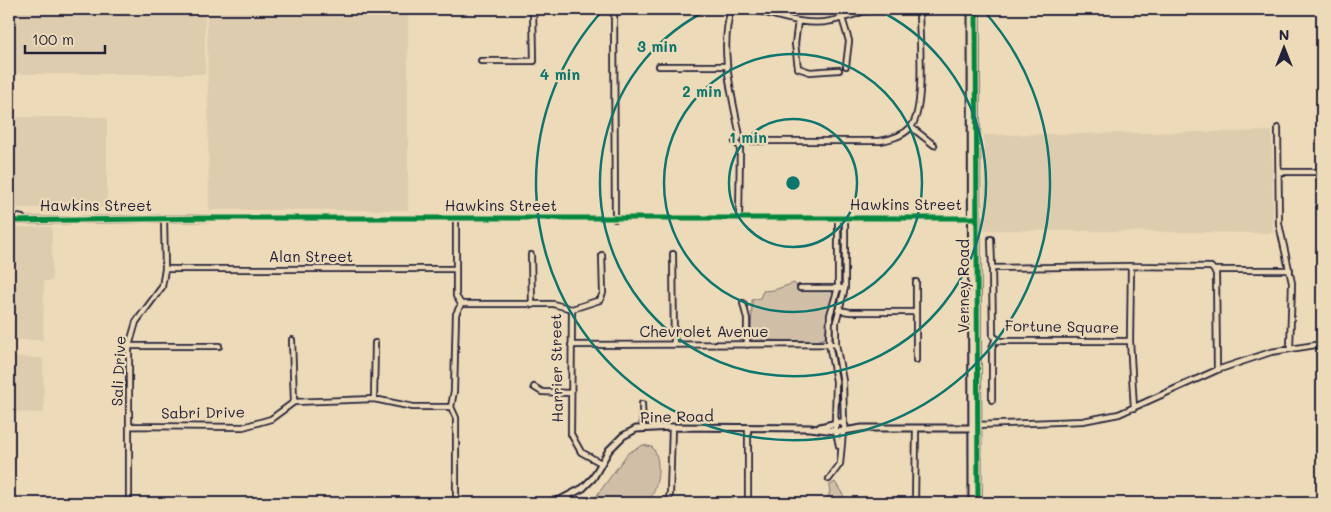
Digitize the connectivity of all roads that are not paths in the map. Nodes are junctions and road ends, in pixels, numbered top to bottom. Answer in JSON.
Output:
{"nodes":[{"id":1,"x":12,"y":9,"type":"edge"},
{"id":2,"x":533,"y":9,"type":"edge"},
{"id":3,"x":614,"y":9,"type":"edge"},
{"id":4,"x":730,"y":9,"type":"edge"},
{"id":5,"x":737,"y":9,"type":"edge"},
{"id":6,"x":751,"y":9,"type":"edge"},
{"id":7,"x":872,"y":9,"type":"edge"},
{"id":8,"x":919,"y":9,"type":"edge"},
{"id":9,"x":970,"y":9,"type":"edge"},
{"id":10,"x":976,"y":9,"type":"edge"},
{"id":11,"x":864,"y":10,"type":"edge"},
{"id":12,"x":9,"y":11,"type":"edge"},
{"id":13,"x":842,"y":18,"type":"junction"},
{"id":14,"x":798,"y":21,"type":"junction"},
{"id":15,"x":481,"y":61,"type":"dead end"},
{"id":16,"x":659,"y":66,"type":"dead end"},
{"id":17,"x":727,"y":66,"type":"junction"},
{"id":18,"x":846,"y":66,"type":"dead end"},
{"id":19,"x":839,"y":70,"type":"dead end"},
{"id":20,"x":911,"y":126,"type":"junction"},
{"id":21,"x":1278,"y":128,"type":"dead end"},
{"id":22,"x":740,"y":136,"type":"junction"},
{"id":23,"x":746,"y":141,"type":"junction"},
{"id":24,"x":934,"y":145,"type":"dead end"},
{"id":25,"x":740,"y":147,"type":"junction"},
{"id":26,"x":1279,"y":172,"type":"junction"},
{"id":27,"x":1322,"y":172,"type":"edge"},
{"id":28,"x":9,"y":215,"type":"edge"},
{"id":29,"x":739,"y":218,"type":"junction"},
{"id":30,"x":838,"y":218,"type":"junction"},
{"id":31,"x":846,"y":218,"type":"junction"},
{"id":32,"x":973,"y":218,"type":"junction"},
{"id":33,"x":25,"y":219,"type":"junction"},
{"id":34,"x":164,"y":219,"type":"junction"},
{"id":35,"x":456,"y":219,"type":"junction"},
{"id":36,"x":615,"y":219,"type":"junction"},
{"id":37,"x":9,"y":221,"type":"edge"},
{"id":38,"x":991,"y":239,"type":"dead end"},
{"id":39,"x":673,"y":254,"type":"dead end"},
{"id":40,"x":531,"y":255,"type":"dead end"},
{"id":41,"x":602,"y":255,"type":"dead end"},
{"id":42,"x":1131,"y":266,"type":"junction"},
{"id":43,"x":992,"y":268,"type":"junction"},
{"id":44,"x":165,"y":269,"type":"junction"},
{"id":45,"x":456,"y":269,"type":"junction"},
{"id":46,"x":1214,"y":270,"type":"junction"},
{"id":47,"x":1290,"y":270,"type":"junction"},
{"id":48,"x":916,"y":282,"type":"dead end"},
{"id":49,"x":800,"y":288,"type":"dead end"},
{"id":50,"x":838,"y":288,"type":"junction"},
{"id":51,"x":845,"y":288,"type":"junction"},
{"id":52,"x":742,"y":303,"type":"dead end"},
{"id":53,"x":461,"y":304,"type":"junction"},
{"id":54,"x":532,"y":305,"type":"junction"},
{"id":55,"x":572,"y":308,"type":"junction"},
{"id":56,"x":832,"y":308,"type":"junction"},
{"id":57,"x":838,"y":310,"type":"junction"},
{"id":58,"x":916,"y":312,"type":"junction"},
{"id":59,"x":996,"y":338,"type":"junction"},
{"id":60,"x":292,"y":340,"type":"dead end"},
{"id":61,"x":1130,"y":340,"type":"junction"},
{"id":62,"x":375,"y":343,"type":"dead end"},
{"id":63,"x":829,"y":344,"type":"junction"},
{"id":64,"x":836,"y":344,"type":"junction"},
{"id":65,"x":1322,"y":344,"type":"edge"},
{"id":66,"x":572,"y":345,"type":"junction"},
{"id":67,"x":674,"y":345,"type":"junction"},
{"id":68,"x":747,"y":345,"type":"junction"},
{"id":69,"x":130,"y":346,"type":"junction"},
{"id":70,"x":219,"y":346,"type":"dead end"},
{"id":71,"x":1290,"y":348,"type":"junction"},
{"id":72,"x":916,"y":360,"type":"dead end"},
{"id":73,"x":1217,"y":370,"type":"junction"},
{"id":74,"x":534,"y":388,"type":"dead end"},
{"id":75,"x":571,"y":393,"type":"junction"},
{"id":76,"x":374,"y":398,"type":"junction"},
{"id":77,"x":992,"y":400,"type":"dead end"},
{"id":78,"x":294,"y":402,"type":"junction"},
{"id":79,"x":642,"y":404,"type":"dead end"},
{"id":80,"x":451,"y":407,"type":"junction"},
{"id":81,"x":1134,"y":408,"type":"junction"},
{"id":82,"x":835,"y":424,"type":"junction"},
{"id":83,"x":129,"y":426,"type":"junction"},
{"id":84,"x":672,"y":427,"type":"junction"},
{"id":85,"x":975,"y":427,"type":"junction"},
{"id":86,"x":643,"y":428,"type":"junction"},
{"id":87,"x":810,"y":428,"type":"junction"},
{"id":88,"x":844,"y":428,"type":"junction"},
{"id":89,"x":916,"y":428,"type":"junction"},
{"id":90,"x":748,"y":429,"type":"junction"},
{"id":91,"x":835,"y":431,"type":"junction"},
{"id":92,"x":840,"y":447,"type":"junction"},
{"id":93,"x":601,"y":463,"type":"junction"},
{"id":94,"x":829,"y":479,"type":"dead end"},
{"id":95,"x":9,"y":502,"type":"edge"},
{"id":96,"x":21,"y":503,"type":"edge"},
{"id":97,"x":129,"y":503,"type":"edge"},
{"id":98,"x":456,"y":503,"type":"edge"},
{"id":99,"x":547,"y":503,"type":"edge"},
{"id":100,"x":667,"y":503,"type":"edge"},
{"id":101,"x":748,"y":503,"type":"edge"},
{"id":102,"x":915,"y":503,"type":"edge"},
{"id":103,"x":972,"y":503,"type":"edge"},
{"id":104,"x":978,"y":503,"type":"edge"}],
"edges":[{"from":1,"to":12,"type":"street"},
{"from":2,"to":15,"type":"street"},
{"from":3,"to":36,"type":"street"},
{"from":4,"to":5,"type":"street"},
{"from":4,"to":17,"type":"street"},
{"from":6,"to":14,"type":"street"},
{"from":7,"to":11,"type":"street"},
{"from":8,"to":20,"type":"street"},
{"from":9,"to":32,"type":"street","name":"Verney Road"},
{"from":10,"to":32,"type":"street","name":"Verney Road"},
{"from":11,"to":13,"type":"street"},
{"from":13,"to":14,"type":"street"},
{"from":13,"to":18,"type":"street"},
{"from":14,"to":19,"type":"street"},
{"from":16,"to":17,"type":"street"},
{"from":17,"to":22,"type":"street"},
{"from":20,"to":23,"type":"street"},
{"from":20,"to":24,"type":"street"},
{"from":21,"to":26,"type":"street"},
{"from":22,"to":23,"type":"street"},
{"from":22,"to":25,"type":"street"},
{"from":23,"to":25,"type":"street"},
{"from":25,"to":29,"type":"street"},
{"from":26,"to":27,"type":"street"},
{"from":26,"to":47,"type":"street"},
{"from":28,"to":33,"type":"street","name":"Hawkins Street"},
{"from":29,"to":30,"type":"street","name":"Hawkins Street"},
{"from":29,"to":36,"type":"street","name":"Hawkins Street"},
{"from":30,"to":31,"type":"street","name":"Hawkins Street"},
{"from":30,"to":50,"type":"street"},
{"from":31,"to":32,"type":"street","name":"Hawkins Street"},
{"from":31,"to":51,"type":"street"},
{"from":32,"to":85,"type":"street","name":"Verney Road"},
{"from":33,"to":34,"type":"street","name":"Hawkins Street"},
{"from":33,"to":37,"type":"street","name":"Hawkins Street"},
{"from":34,"to":35,"type":"street","name":"Hawkins Street"},
{"from":34,"to":44,"type":"street","name":"Sali Drive"},
{"from":35,"to":36,"type":"street","name":"Hawkins Street"},
{"from":35,"to":45,"type":"street"},
{"from":38,"to":43,"type":"street","name":"Fortune Square"},
{"from":39,"to":67,"type":"street"},
{"from":40,"to":54,"type":"street"},
{"from":41,"to":55,"type":"street"},
{"from":42,"to":43,"type":"street"},
{"from":42,"to":46,"type":"street"},
{"from":42,"to":61,"type":"street"},
{"from":43,"to":59,"type":"street","name":"Fortune Square"},
{"from":44,"to":45,"type":"street","name":"Alan Street"},
{"from":44,"to":69,"type":"street","name":"Sali Drive"},
{"from":45,"to":53,"type":"street"},
{"from":46,"to":47,"type":"street"},
{"from":46,"to":73,"type":"street"},
{"from":47,"to":71,"type":"street"},
{"from":48,"to":58,"type":"street"},
{"from":49,"to":50,"type":"street"},
{"from":50,"to":51,"type":"street"},
{"from":50,"to":56,"type":"street"},
{"from":51,"to":57,"type":"street"},
{"from":52,"to":68,"type":"street"},
{"from":53,"to":54,"type":"street","name":"Harrier Street"},
{"from":53,"to":80,"type":"street"},
{"from":54,"to":55,"type":"street","name":"Harrier Street"},
{"from":55,"to":66,"type":"street","name":"Harrier Street"},
{"from":56,"to":57,"type":"street"},
{"from":56,"to":63,"type":"street"},
{"from":57,"to":58,"type":"street"},
{"from":57,"to":64,"type":"street"},
{"from":58,"to":72,"type":"street"},
{"from":59,"to":61,"type":"street","name":"Fortune Square"},
{"from":59,"to":77,"type":"street"},
{"from":60,"to":78,"type":"street"},
{"from":61,"to":81,"type":"street"},
{"from":62,"to":76,"type":"street"},
{"from":63,"to":64,"type":"street","name":"Chevrolet Avenue"},
{"from":63,"to":68,"type":"street","name":"Chevrolet Avenue"},
{"from":63,"to":82,"type":"street"},
{"from":64,"to":88,"type":"street"},
{"from":65,"to":71,"type":"street"},
{"from":66,"to":67,"type":"street","name":"Chevrolet Avenue"},
{"from":66,"to":75,"type":"street","name":"Harrier Street"},
{"from":67,"to":68,"type":"street","name":"Chevrolet Avenue"},
{"from":69,"to":70,"type":"street"},
{"from":69,"to":83,"type":"street","name":"Sali Drive"},
{"from":71,"to":73,"type":"street"},
{"from":73,"to":81,"type":"street"},
{"from":74,"to":75,"type":"street"},
{"from":75,"to":93,"type":"street","name":"Harrier Street"},
{"from":76,"to":78,"type":"street"},
{"from":76,"to":80,"type":"street"},
{"from":78,"to":83,"type":"street","name":"Sabri Drive"},
{"from":79,"to":86,"type":"street"},
{"from":80,"to":98,"type":"street"},
{"from":81,"to":85,"type":"street"},
{"from":82,"to":87,"type":"street","name":"Pine Road"},
{"from":82,"to":88,"type":"street","name":"Pine Road"},
{"from":82,"to":91,"type":"street"},
{"from":83,"to":97,"type":"street","name":"Sali Drive"},
{"from":84,"to":86,"type":"street","name":"Pine Road"},
{"from":84,"to":90,"type":"street","name":"Pine Road"},
{"from":84,"to":100,"type":"street"},
{"from":85,"to":89,"type":"street"},
{"from":85,"to":103,"type":"street","name":"Verney Road"},
{"from":85,"to":104,"type":"street","name":"Verney Road"},
{"from":86,"to":93,"type":"street","name":"Pine Road"},
{"from":87,"to":90,"type":"street","name":"Pine Road"},
{"from":87,"to":91,"type":"street","name":"Pine Road"},
{"from":88,"to":89,"type":"street"},
{"from":88,"to":91,"type":"street","name":"Pine Road"},
{"from":88,"to":92,"type":"street"},
{"from":89,"to":102,"type":"street"},
{"from":90,"to":101,"type":"street"},
{"from":91,"to":92,"type":"street"},
{"from":92,"to":94,"type":"street"},
{"from":93,"to":99,"type":"street","name":"Pine Road"},
{"from":95,"to":96,"type":"street"}]}
